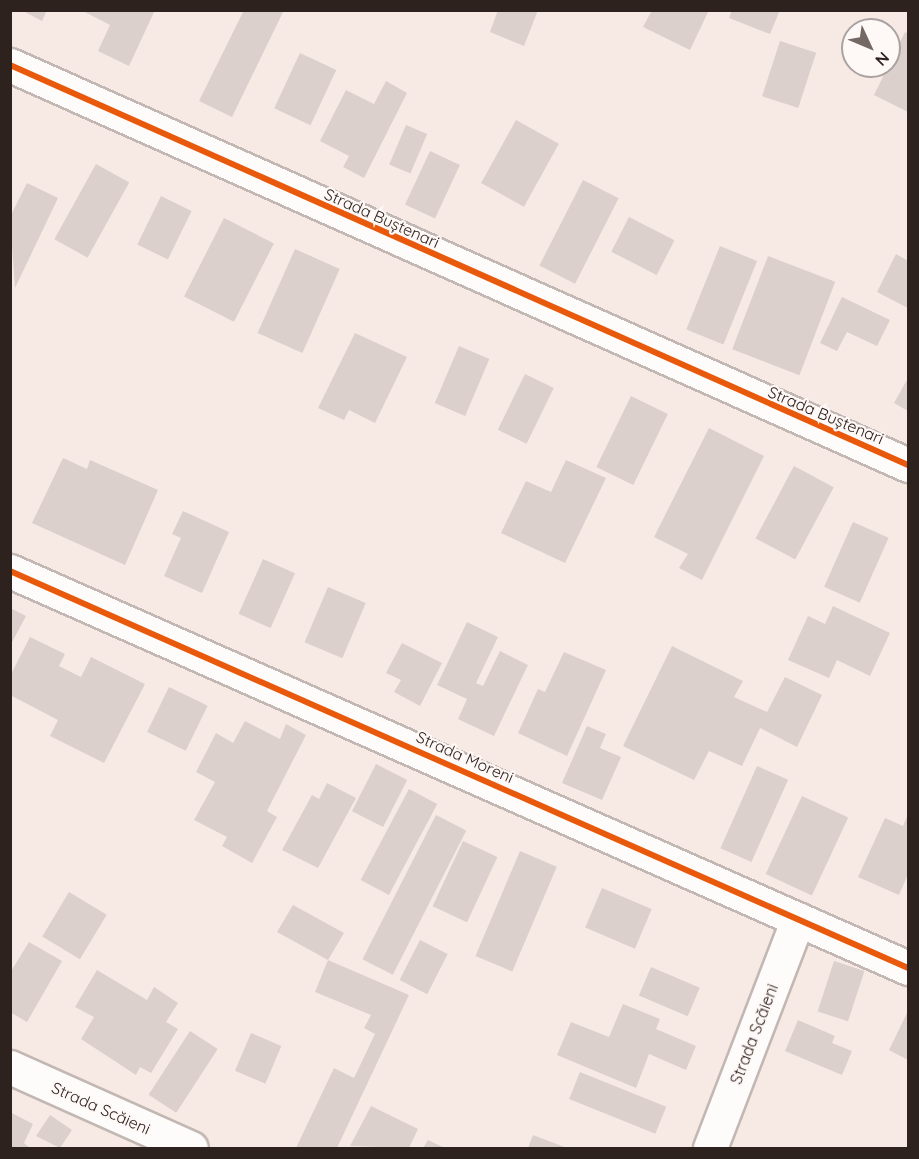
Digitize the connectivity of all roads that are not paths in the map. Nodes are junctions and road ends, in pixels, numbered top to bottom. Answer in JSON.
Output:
{"nodes":[{"id":1,"x":10,"y":65,"type":"edge"},
{"id":2,"x":909,"y":465,"type":"edge"},
{"id":3,"x":10,"y":571,"type":"edge"},
{"id":4,"x":798,"y":919,"type":"junction"},
{"id":5,"x":909,"y":968,"type":"edge"},
{"id":6,"x":10,"y":1067,"type":"edge"},
{"id":7,"x":191,"y":1149,"type":"edge"},
{"id":8,"x":710,"y":1149,"type":"edge"}],
"edges":[{"from":1,"to":2,"type":"street","name":"Strada Buștenari"},
{"from":3,"to":4,"type":"street","name":"Strada Moreni"},
{"from":4,"to":5,"type":"street","name":"Strada Moreni"},
{"from":4,"to":8,"type":"street","name":"Strada Scăieni"},
{"from":6,"to":7,"type":"street","name":"Strada Scăieni"}]}
